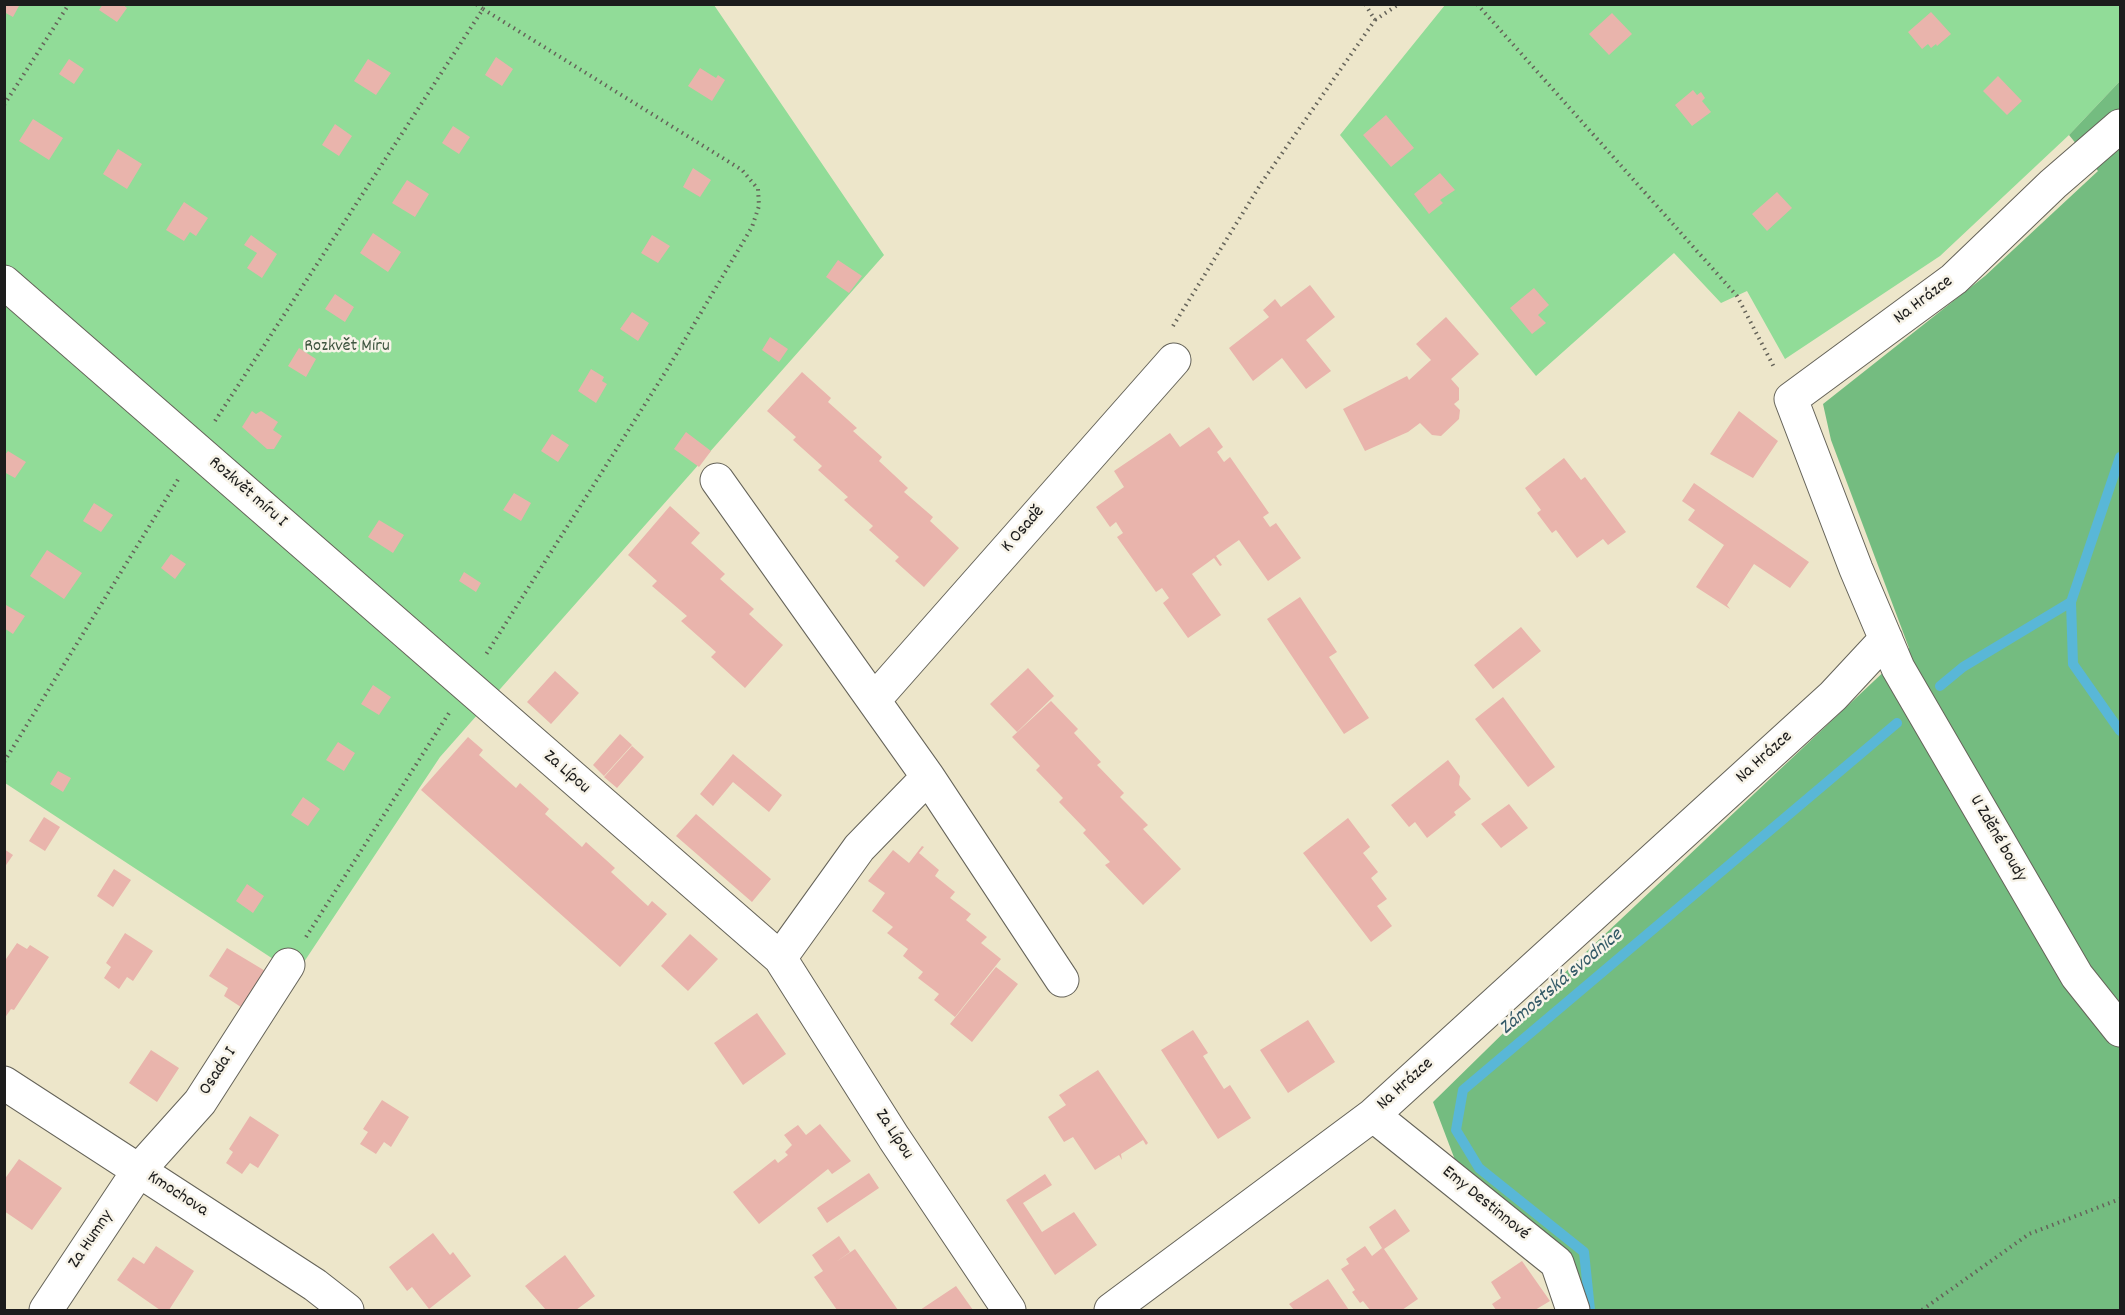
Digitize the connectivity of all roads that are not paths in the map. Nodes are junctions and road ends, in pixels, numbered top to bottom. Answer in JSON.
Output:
{"nodes":[{"id":1,"x":2121,"y":126,"type":"edge"},
{"id":2,"x":4,"y":282,"type":"edge"},
{"id":3,"x":1174,"y":360,"type":"dead end"},
{"id":4,"x":717,"y":480,"type":"dead end"},
{"id":5,"x":1886,"y":639,"type":"junction"},
{"id":6,"x":477,"y":696,"type":"joint"},
{"id":7,"x":874,"y":700,"type":"junction"},
{"id":8,"x":928,"y":777,"type":"junction"},
{"id":9,"x":780,"y":958,"type":"junction"},
{"id":10,"x":288,"y":965,"type":"road end"},
{"id":11,"x":1062,"y":980,"type":"dead end"},
{"id":12,"x":2121,"y":1030,"type":"edge"},
{"id":13,"x":4,"y":1083,"type":"edge"},
{"id":14,"x":1373,"y":1115,"type":"junction"},
{"id":15,"x":139,"y":1170,"type":"junction"},
{"id":16,"x":46,"y":1311,"type":"edge"},
{"id":17,"x":347,"y":1311,"type":"edge"},
{"id":18,"x":1009,"y":1311,"type":"edge"},
{"id":19,"x":1111,"y":1311,"type":"edge"},
{"id":20,"x":1573,"y":1311,"type":"edge"}],
"edges":[{"from":1,"to":5,"type":"street","name":"Na Hrázce"},
{"from":2,"to":6,"type":"street","name":"Rozkvět míru I"},
{"from":3,"to":7,"type":"street","name":"K Osadě"},
{"from":4,"to":7,"type":"street"},
{"from":5,"to":12,"type":"street","name":"U Zděné boudy"},
{"from":5,"to":14,"type":"street","name":"Na Hrázce"},
{"from":6,"to":9,"type":"street","name":"Za Lípou"},
{"from":7,"to":8,"type":"street"},
{"from":8,"to":9,"type":"street"},
{"from":8,"to":11,"type":"street"},
{"from":9,"to":18,"type":"street","name":"Za Lípou"},
{"from":10,"to":15,"type":"street","name":"Osada I"},
{"from":13,"to":15,"type":"street","name":"Kmochova"},
{"from":14,"to":19,"type":"street","name":"Na Hrázce"},
{"from":14,"to":20,"type":"street","name":"Emy Destinnové"},
{"from":15,"to":16,"type":"street","name":"Za Humny"},
{"from":15,"to":17,"type":"street","name":"Kmochova"}]}
